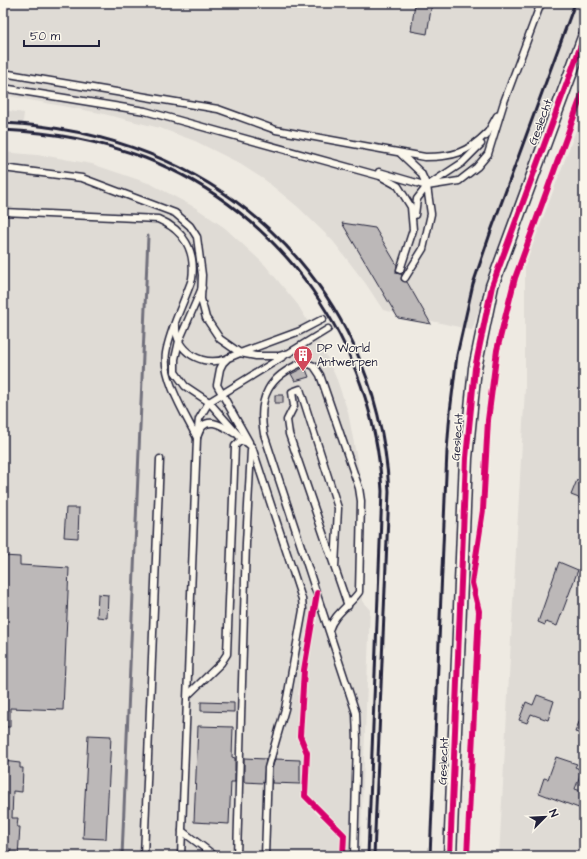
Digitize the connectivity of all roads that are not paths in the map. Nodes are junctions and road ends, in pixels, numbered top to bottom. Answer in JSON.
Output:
{"nodes":[{"id":1,"x":541,"y":3,"type":"edge"},
{"id":2,"x":584,"y":37,"type":"edge"},
{"id":3,"x":3,"y":73,"type":"edge"},
{"id":4,"x":3,"y":88,"type":"edge"},
{"id":5,"x":504,"y":102,"type":"junction"},
{"id":6,"x":487,"y":133,"type":"junction"},
{"id":7,"x":399,"y":154,"type":"junction"},
{"id":8,"x":334,"y":163,"type":"junction"},
{"id":9,"x":3,"y":168,"type":"edge"},
{"id":10,"x":427,"y":186,"type":"junction"},
{"id":11,"x":3,"y":212,"type":"edge"},
{"id":12,"x":413,"y":230,"type":"junction"},
{"id":13,"x":400,"y":270,"type":"dead end"},
{"id":14,"x":405,"y":278,"type":"dead end"},
{"id":15,"x":202,"y":288,"type":"junction"},
{"id":16,"x":323,"y":320,"type":"dead end"},
{"id":17,"x":176,"y":322,"type":"junction"},
{"id":18,"x":328,"y":329,"type":"dead end"},
{"id":19,"x":179,"y":341,"type":"junction"},
{"id":20,"x":240,"y":353,"type":"junction"},
{"id":21,"x":289,"y":353,"type":"junction"},
{"id":22,"x":228,"y":358,"type":"junction"},
{"id":23,"x":220,"y":394,"type":"junction"},
{"id":24,"x":209,"y":402,"type":"junction"},
{"id":25,"x":239,"y":436,"type":"junction"},
{"id":26,"x":197,"y":438,"type":"junction"},
{"id":27,"x":246,"y":442,"type":"junction"},
{"id":28,"x":252,"y":447,"type":"junction"},
{"id":29,"x":160,"y":459,"type":"dead end"},
{"id":30,"x":335,"y":567,"type":"junction"},
{"id":31,"x":348,"y":606,"type":"junction"},
{"id":32,"x":329,"y":630,"type":"junction"},
{"id":33,"x":188,"y":695,"type":"junction"},
{"id":34,"x":182,"y":831,"type":"junction"},
{"id":35,"x":144,"y":856,"type":"edge"},
{"id":36,"x":181,"y":856,"type":"edge"},
{"id":37,"x":215,"y":856,"type":"edge"},
{"id":38,"x":237,"y":856,"type":"edge"},
{"id":39,"x":265,"y":856,"type":"edge"},
{"id":40,"x":354,"y":856,"type":"edge"},
{"id":41,"x":450,"y":856,"type":"edge"}],
"edges":[{"from":1,"to":5,"type":"lane"},
{"from":2,"to":41,"type":"street","name":"Geslecht"},
{"from":3,"to":7,"type":"lane"},
{"from":4,"to":8,"type":"lane"},
{"from":5,"to":6,"type":"lane"},
{"from":5,"to":10,"type":"lane"},
{"from":6,"to":7,"type":"lane"},
{"from":6,"to":10,"type":"lane"},
{"from":7,"to":10,"type":"lane"},
{"from":8,"to":10,"type":"lane"},
{"from":8,"to":12,"type":"lane"},
{"from":9,"to":15,"type":"lane"},
{"from":10,"to":12,"type":"lane"},
{"from":10,"to":14,"type":"lane"},
{"from":11,"to":17,"type":"lane"},
{"from":12,"to":13,"type":"lane"},
{"from":15,"to":19,"type":"lane"},
{"from":15,"to":20,"type":"lane"},
{"from":16,"to":20,"type":"lane"},
{"from":17,"to":19,"type":"lane"},
{"from":17,"to":26,"type":"lane"},
{"from":18,"to":21,"type":"lane"},
{"from":19,"to":22,"type":"lane"},
{"from":19,"to":24,"type":"lane"},
{"from":20,"to":21,"type":"lane"},
{"from":20,"to":22,"type":"lane"},
{"from":21,"to":23,"type":"lane"},
{"from":22,"to":23,"type":"lane"},
{"from":23,"to":24,"type":"lane"},
{"from":23,"to":28,"type":"lane"},
{"from":24,"to":25,"type":"lane"},
{"from":24,"to":26,"type":"lane"},
{"from":25,"to":26,"type":"lane"},
{"from":25,"to":27,"type":"lane"},
{"from":26,"to":33,"type":"lane"},
{"from":27,"to":28,"type":"lane"},
{"from":27,"to":33,"type":"lane"},
{"from":28,"to":38,"type":"lane"},
{"from":28,"to":39,"type":"lane"},
{"from":29,"to":35,"type":"lane"},
{"from":30,"to":30,"type":"lane"},
{"from":30,"to":31,"type":"lane"},
{"from":31,"to":32,"type":"lane"},
{"from":31,"to":32,"type":"lane"},
{"from":32,"to":40,"type":"lane"},
{"from":33,"to":34,"type":"lane"},
{"from":34,"to":36,"type":"lane"},
{"from":34,"to":37,"type":"lane"}]}
